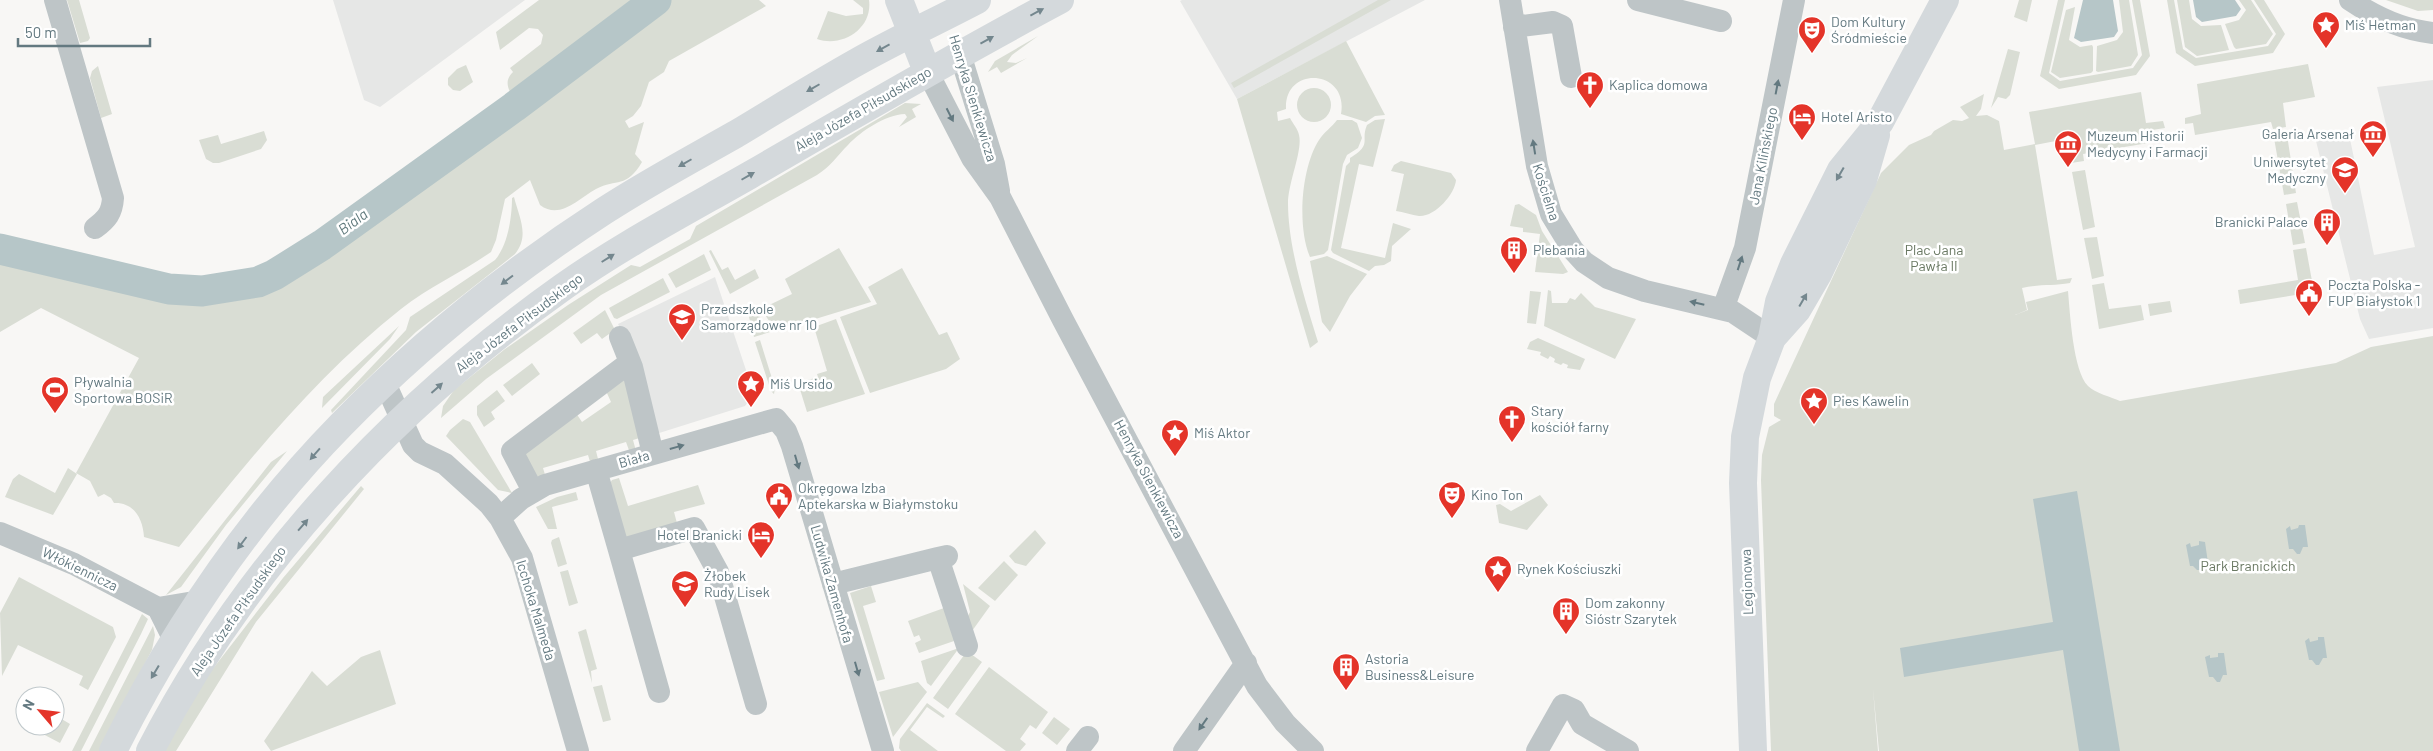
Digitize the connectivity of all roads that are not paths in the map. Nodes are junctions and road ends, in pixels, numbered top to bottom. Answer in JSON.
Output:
{"nodes":[{"id":1,"x":54,"y":0,"type":"edge"},
{"id":2,"x":899,"y":0,"type":"edge"},
{"id":3,"x":976,"y":0,"type":"edge"},
{"id":4,"x":1060,"y":0,"type":"edge"},
{"id":5,"x":1510,"y":0,"type":"edge"},
{"id":6,"x":1638,"y":0,"type":"edge"},
{"id":7,"x":1794,"y":0,"type":"edge"},
{"id":8,"x":1945,"y":0,"type":"edge"},
{"id":9,"x":2350,"y":0,"type":"edge"},
{"id":10,"x":945,"y":8,"type":"edge"},
{"id":11,"x":1721,"y":21,"type":"dead end"},
{"id":12,"x":1514,"y":27,"type":"junction"},
{"id":13,"x":912,"y":32,"type":"junction"},
{"id":14,"x":2433,"y":33,"type":"edge"},
{"id":15,"x":960,"y":54,"type":"junction"},
{"id":16,"x":927,"y":71,"type":"junction"},
{"id":17,"x":1571,"y":77,"type":"dead end"},
{"id":18,"x":1000,"y":197,"type":"junction"},
{"id":19,"x":96,"y":228,"type":"dead end"},
{"id":20,"x":1723,"y":309,"type":"junction"},
{"id":21,"x":620,"y":337,"type":"dead end"},
{"id":22,"x":1772,"y":338,"type":"junction"},
{"id":23,"x":630,"y":363,"type":"junction"},
{"id":24,"x":385,"y":383,"type":"junction"},
{"id":25,"x":776,"y":419,"type":"joint"},
{"id":26,"x":401,"y":421,"type":"junction"},
{"id":27,"x":653,"y":454,"type":"junction"},
{"id":28,"x":596,"y":470,"type":"junction"},
{"id":29,"x":533,"y":491,"type":"junction"},
{"id":30,"x":500,"y":518,"type":"junction"},
{"id":31,"x":0,"y":533,"type":"edge"},
{"id":32,"x":618,"y":550,"type":"junction"},
{"id":33,"x":833,"y":584,"type":"junction"},
{"id":34,"x":200,"y":601,"type":"junction"},
{"id":35,"x":158,"y":608,"type":"junction"},
{"id":36,"x":174,"y":640,"type":"junction"},
{"id":37,"x":967,"y":646,"type":"dead end"},
{"id":38,"x":1246,"y":663,"type":"junction"},
{"id":39,"x":659,"y":692,"type":"dead end"},
{"id":40,"x":756,"y":704,"type":"dead end"},
{"id":41,"x":113,"y":751,"type":"edge"},
{"id":42,"x":150,"y":751,"type":"edge"},
{"id":43,"x":578,"y":751,"type":"edge"},
{"id":44,"x":883,"y":751,"type":"edge"},
{"id":45,"x":1184,"y":751,"type":"edge"},
{"id":46,"x":1313,"y":751,"type":"edge"},
{"id":47,"x":1537,"y":751,"type":"edge"},
{"id":48,"x":1628,"y":751,"type":"edge"},
{"id":49,"x":1753,"y":751,"type":"edge"}],
"edges":[{"from":1,"to":19,"type":"street"},
{"from":2,"to":13,"type":"main road","name":"Henryka Sienkiewicza"},
{"from":3,"to":10,"type":"main road"},
{"from":15,"to":4,"type":"main road","name":"Aleja Józefa Piłsudskiego","one_way":true},
{"from":5,"to":12,"type":"street","name":"Kościelna"},
{"from":6,"to":11,"type":"street"},
{"from":20,"to":7,"type":"street","name":"Jana Kilińskiego","one_way":true},
{"from":8,"to":22,"type":"main road"},
{"from":9,"to":14,"type":"street"},
{"from":10,"to":13,"type":"main road"},
{"from":10,"to":15,"type":"main road","name":"Henryka Sienkiewicza"},
{"from":12,"to":17,"type":"street"},
{"from":20,"to":12,"type":"street","name":"Kościelna","one_way":true},
{"from":13,"to":16,"type":"main road","name":"Henryka Sienkiewicza"},
{"from":13,"to":24,"type":"main road","one_way":true},
{"from":15,"to":16,"type":"main road","name":"Aleja Józefa Piłsudskiego"},
{"from":15,"to":18,"type":"street","name":"Henryka Sienkiewicza"},
{"from":16,"to":18,"type":"street","name":"Henryka Sienkiewicza","one_way":true},
{"from":26,"to":16,"type":"main road","name":"Aleja Józefa Piłsudskiego","one_way":true},
{"from":18,"to":38,"type":"street","name":"Henryka Sienkiewicza"},
{"from":20,"to":22,"type":"street","name":"Kościelna"},
{"from":21,"to":23,"type":"street"},
{"from":22,"to":49,"type":"main road","name":"Legionowa"},
{"from":23,"to":27,"type":"street"},
{"from":23,"to":29,"type":"street"},
{"from":24,"to":26,"type":"street"},
{"from":24,"to":34,"type":"main road","one_way":true},
{"from":27,"to":25,"type":"street","name":"Biała","one_way":true},
{"from":25,"to":33,"type":"street","name":"Ludwika Zamenhofa","one_way":true},
{"from":26,"to":30,"type":"street","name":"Icchoka Malmeda"},
{"from":42,"to":26,"type":"main road","name":"Aleja Józefa Piłsudskiego","one_way":true},
{"from":27,"to":28,"type":"street","name":"Biała"},
{"from":28,"to":29,"type":"street","name":"Biała"},
{"from":28,"to":32,"type":"street"},
{"from":29,"to":30,"type":"street","name":"Biała"},
{"from":30,"to":43,"type":"street","name":"Icchoka Malmeda"},
{"from":31,"to":35,"type":"street","name":"Włókiennicza"},
{"from":32,"to":39,"type":"street"},
{"from":32,"to":40,"type":"street"},
{"from":33,"to":37,"type":"street"},
{"from":33,"to":44,"type":"street","name":"Ludwika Zamenhofa","one_way":true},
{"from":34,"to":35,"type":"street"},
{"from":34,"to":36,"type":"main road"},
{"from":35,"to":36,"type":"street"},
{"from":36,"to":41,"type":"main road","one_way":true},
{"from":38,"to":45,"type":"street","one_way":true},
{"from":38,"to":46,"type":"street","name":"Henryka Sienkiewicza"},
{"from":47,"to":48,"type":"street"}]}
